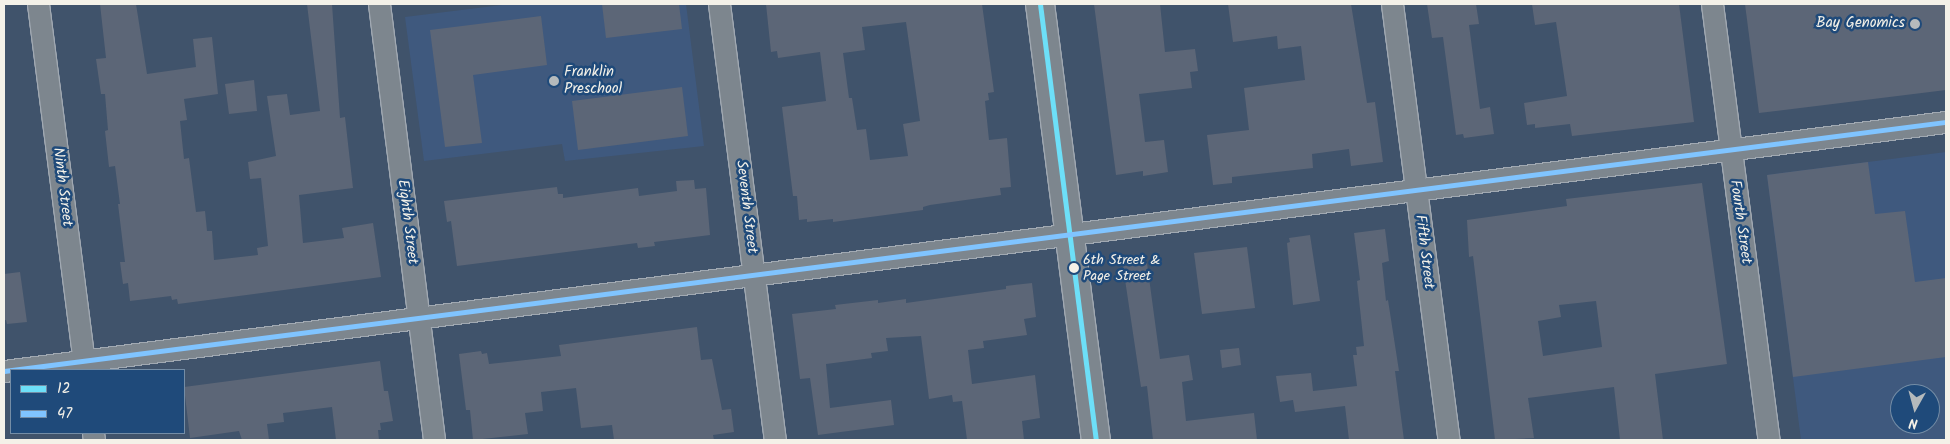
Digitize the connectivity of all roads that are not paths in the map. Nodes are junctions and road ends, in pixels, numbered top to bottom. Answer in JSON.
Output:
{"nodes":[{"id":1,"x":38,"y":4,"type":"edge"},
{"id":2,"x":379,"y":4,"type":"edge"},
{"id":3,"x":720,"y":4,"type":"edge"},
{"id":4,"x":1040,"y":4,"type":"edge"},
{"id":5,"x":1392,"y":4,"type":"edge"},
{"id":6,"x":1712,"y":4,"type":"edge"},
{"id":7,"x":1946,"y":122,"type":"edge"},
{"id":8,"x":1731,"y":149,"type":"junction"},
{"id":9,"x":1416,"y":190,"type":"junction"},
{"id":10,"x":1069,"y":235,"type":"junction"},
{"id":11,"x":755,"y":275,"type":"junction"},
{"id":12,"x":419,"y":318,"type":"junction"},
{"id":13,"x":84,"y":366,"type":"edge"},
{"id":14,"x":36,"y":369,"type":"edge"},
{"id":15,"x":434,"y":440,"type":"edge"},
{"id":16,"x":775,"y":440,"type":"edge"},
{"id":17,"x":1096,"y":440,"type":"edge"},
{"id":18,"x":1449,"y":440,"type":"edge"},
{"id":19,"x":1769,"y":440,"type":"edge"}],
"edges":[{"from":1,"to":13,"type":"street","name":"Ninth Street"},
{"from":2,"to":12,"type":"street","name":"Eighth Street"},
{"from":3,"to":11,"type":"street","name":"Seventh Street"},
{"from":4,"to":10,"type":"street"},
{"from":5,"to":9,"type":"street","name":"Fifth Street"},
{"from":6,"to":8,"type":"street","name":"Fourth Street"},
{"from":7,"to":8,"type":"street"},
{"from":8,"to":9,"type":"street"},
{"from":8,"to":19,"type":"street","name":"Fourth Street"},
{"from":9,"to":10,"type":"street"},
{"from":9,"to":18,"type":"street","name":"Fifth Street"},
{"from":10,"to":11,"type":"street"},
{"from":10,"to":17,"type":"street"},
{"from":11,"to":12,"type":"street"},
{"from":11,"to":16,"type":"street","name":"Seventh Street"},
{"from":12,"to":13,"type":"street"},
{"from":12,"to":15,"type":"street","name":"Eighth Street"},
{"from":13,"to":14,"type":"street"}]}
